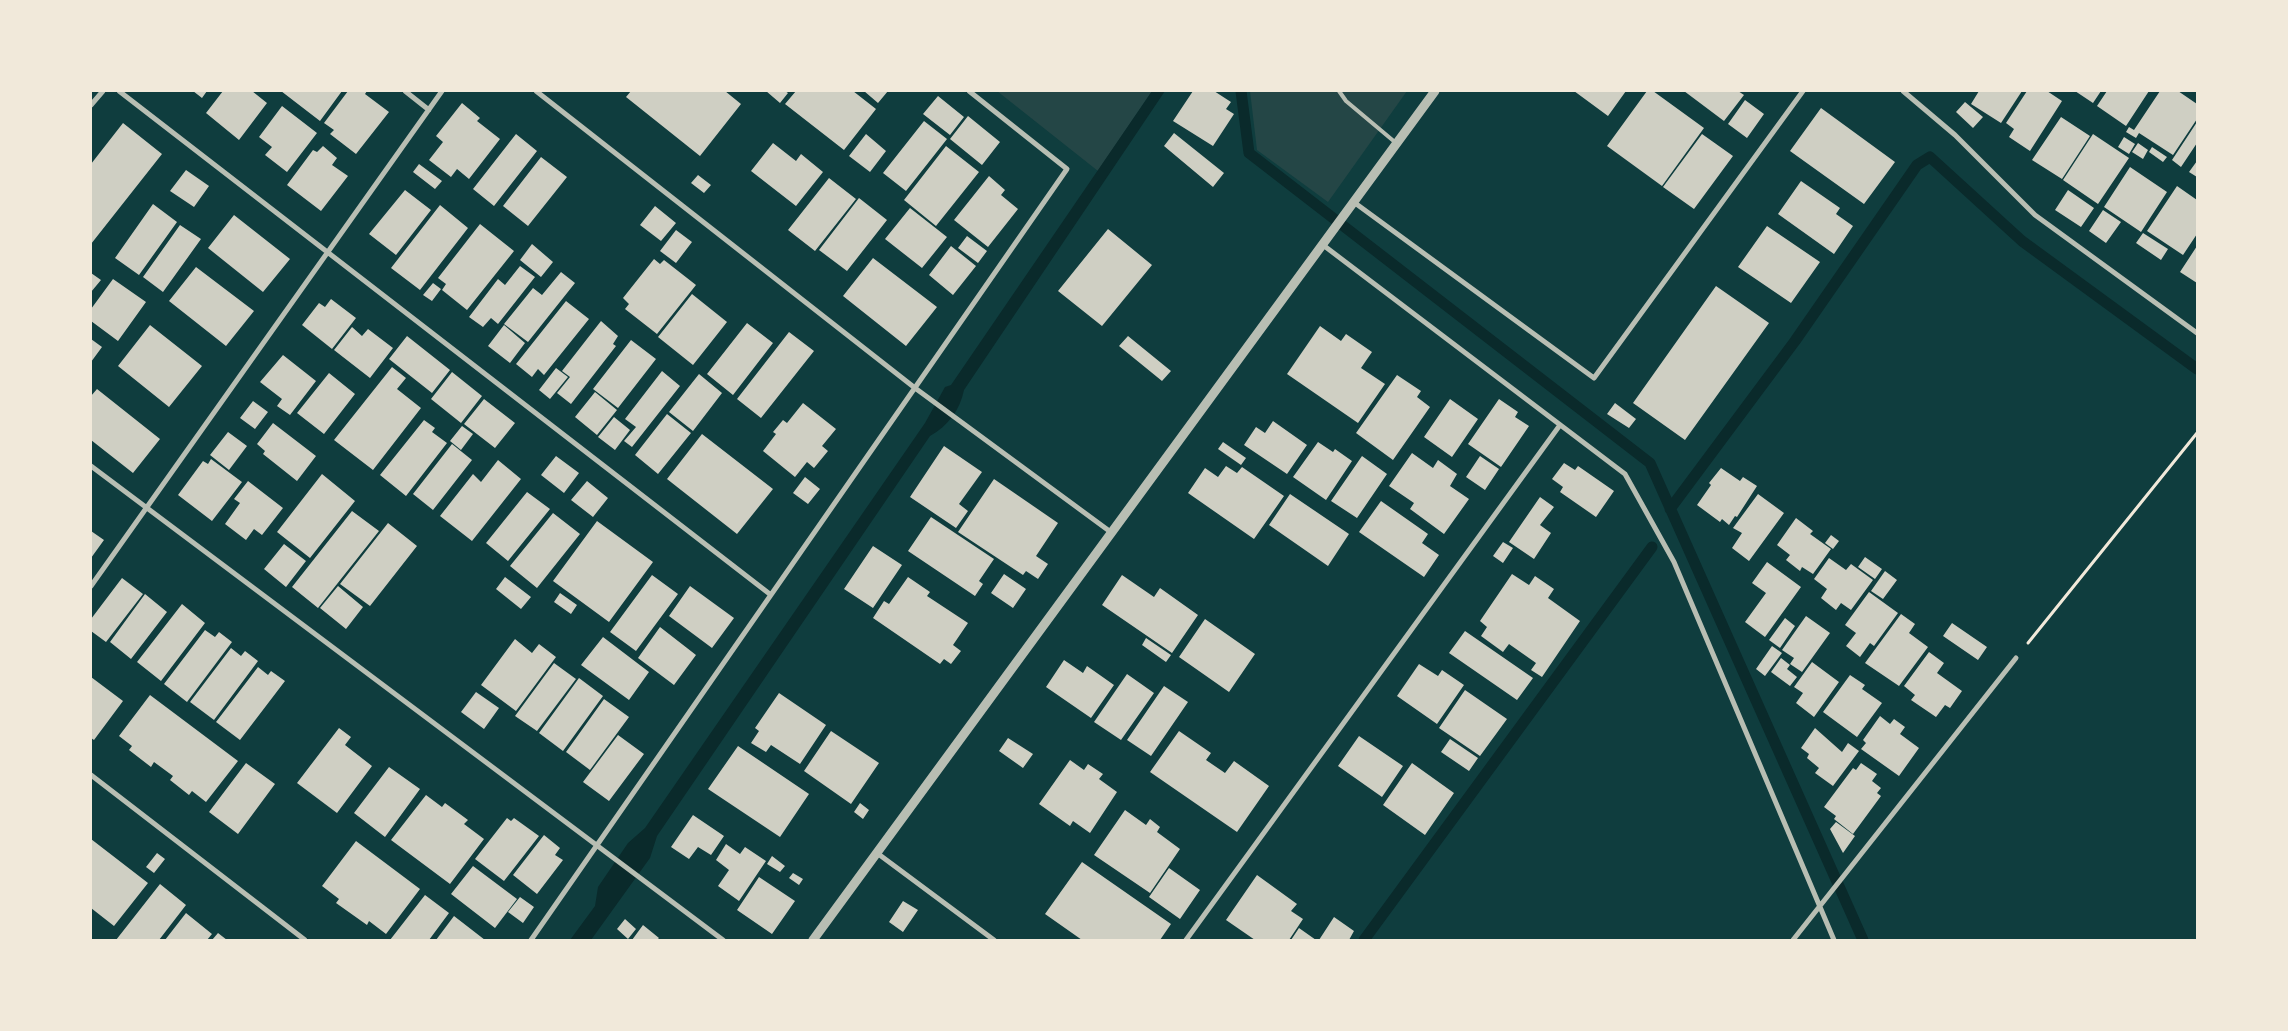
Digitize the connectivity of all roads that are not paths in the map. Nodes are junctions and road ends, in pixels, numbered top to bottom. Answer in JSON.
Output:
{"nodes":[{"id":1,"x":103,"y":91,"type":"edge"},
{"id":2,"x":119,"y":91,"type":"edge"},
{"id":3,"x":405,"y":91,"type":"edge"},
{"id":4,"x":442,"y":91,"type":"edge"},
{"id":5,"x":536,"y":91,"type":"edge"},
{"id":6,"x":969,"y":91,"type":"edge"},
{"id":7,"x":1339,"y":91,"type":"edge"},
{"id":8,"x":1435,"y":91,"type":"edge"},
{"id":9,"x":1803,"y":91,"type":"edge"},
{"id":10,"x":1903,"y":91,"type":"edge"},
{"id":11,"x":91,"y":105,"type":"edge"},
{"id":12,"x":429,"y":110,"type":"junction"},
{"id":13,"x":1398,"y":144,"type":"junction"},
{"id":14,"x":1355,"y":203,"type":"junction"},
{"id":15,"x":1323,"y":245,"type":"junction"},
{"id":16,"x":328,"y":252,"type":"junction"},
{"id":17,"x":2197,"y":333,"type":"edge"},
{"id":18,"x":915,"y":388,"type":"junction"},
{"id":19,"x":1560,"y":425,"type":"junction"},
{"id":20,"x":91,"y":466,"type":"edge"},
{"id":21,"x":147,"y":507,"type":"junction"},
{"id":22,"x":1112,"y":533,"type":"junction"},
{"id":23,"x":91,"y":586,"type":"edge"},
{"id":24,"x":771,"y":595,"type":"junction"},
{"id":25,"x":2016,"y":658,"type":"road end"},
{"id":26,"x":91,"y":775,"type":"edge"},
{"id":27,"x":597,"y":845,"type":"junction"},
{"id":28,"x":877,"y":853,"type":"junction"},
{"id":29,"x":1819,"y":906,"type":"junction"},
{"id":30,"x":305,"y":940,"type":"edge"},
{"id":31,"x":531,"y":940,"type":"edge"},
{"id":32,"x":723,"y":940,"type":"edge"},
{"id":33,"x":813,"y":940,"type":"edge"},
{"id":34,"x":994,"y":940,"type":"edge"},
{"id":35,"x":1186,"y":940,"type":"edge"},
{"id":36,"x":1793,"y":940,"type":"edge"},
{"id":37,"x":1834,"y":940,"type":"edge"}],
"edges":[{"from":1,"to":11,"type":"street"},
{"from":2,"to":16,"type":"street"},
{"from":3,"to":12,"type":"street"},
{"from":4,"to":12,"type":"street"},
{"from":5,"to":18,"type":"street"},
{"from":6,"to":18,"type":"street"},
{"from":7,"to":13,"type":"lane"},
{"from":8,"to":13,"type":"street"},
{"from":9,"to":14,"type":"street"},
{"from":10,"to":17,"type":"street"},
{"from":12,"to":16,"type":"street"},
{"from":13,"to":14,"type":"street"},
{"from":14,"to":15,"type":"street"},
{"from":15,"to":19,"type":"street"},
{"from":15,"to":22,"type":"street"},
{"from":16,"to":21,"type":"street"},
{"from":16,"to":24,"type":"street"},
{"from":18,"to":22,"type":"street"},
{"from":18,"to":24,"type":"street"},
{"from":19,"to":29,"type":"street"},
{"from":19,"to":35,"type":"street"},
{"from":20,"to":21,"type":"street"},
{"from":21,"to":23,"type":"street"},
{"from":21,"to":27,"type":"street"},
{"from":22,"to":28,"type":"street"},
{"from":24,"to":27,"type":"street"},
{"from":25,"to":29,"type":"street"},
{"from":26,"to":30,"type":"street"},
{"from":27,"to":31,"type":"street"},
{"from":27,"to":32,"type":"street"},
{"from":28,"to":33,"type":"street"},
{"from":28,"to":34,"type":"street"},
{"from":29,"to":36,"type":"street"},
{"from":29,"to":37,"type":"street"}]}
